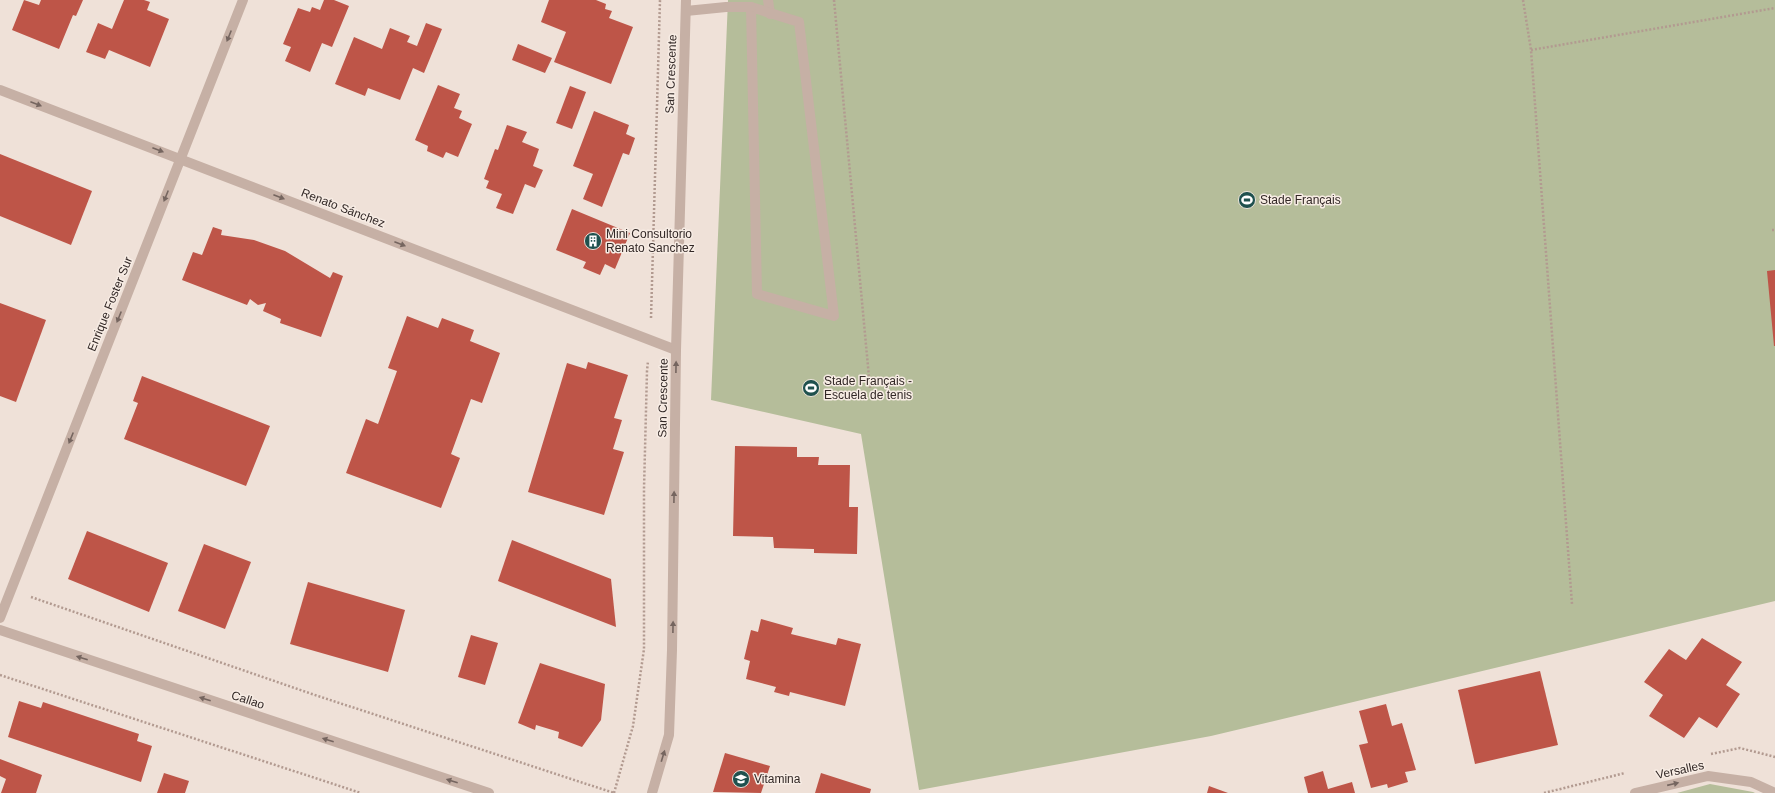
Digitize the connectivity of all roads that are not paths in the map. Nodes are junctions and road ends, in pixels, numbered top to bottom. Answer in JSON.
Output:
{"nodes":[{"id":1,"x":244,"y":0,"type":"edge"},
{"id":2,"x":686,"y":0,"type":"edge"},
{"id":3,"x":768,"y":0,"type":"edge"},
{"id":4,"x":751,"y":8,"type":"junction"},
{"id":5,"x":686,"y":11,"type":"junction"},
{"id":6,"x":770,"y":14,"type":"junction"},
{"id":7,"x":0,"y":90,"type":"edge"},
{"id":8,"x":180,"y":159,"type":"junction"},
{"id":9,"x":676,"y":350,"type":"junction"},
{"id":10,"x":0,"y":618,"type":"edge"},
{"id":11,"x":0,"y":630,"type":"edge"},
{"id":12,"x":489,"y":793,"type":"edge"},
{"id":13,"x":652,"y":793,"type":"edge"},
{"id":14,"x":1635,"y":793,"type":"edge"},
{"id":15,"x":1775,"y":793,"type":"edge"}],
"edges":[{"from":1,"to":8,"type":"street","name":"Enrique Foster Sur","one_way":true},
{"from":2,"to":5,"type":"street","name":"San Crescente"},
{"from":3,"to":6,"type":"street"},
{"from":4,"to":5,"type":"street"},
{"from":4,"to":6,"type":"street"},
{"from":4,"to":6,"type":"street"},
{"from":5,"to":9,"type":"street","name":"San Crescente"},
{"from":7,"to":8,"type":"street","name":"Renato Sánchez","one_way":true},
{"from":8,"to":9,"type":"street","name":"Renato Sánchez","one_way":true},
{"from":8,"to":10,"type":"street","name":"Enrique Foster Sur","one_way":true},
{"from":13,"to":9,"type":"street","name":"San Crescente","one_way":true},
{"from":12,"to":11,"type":"street","name":"Callao","one_way":true},
{"from":14,"to":15,"type":"street","name":"Versalles","one_way":true}]}
